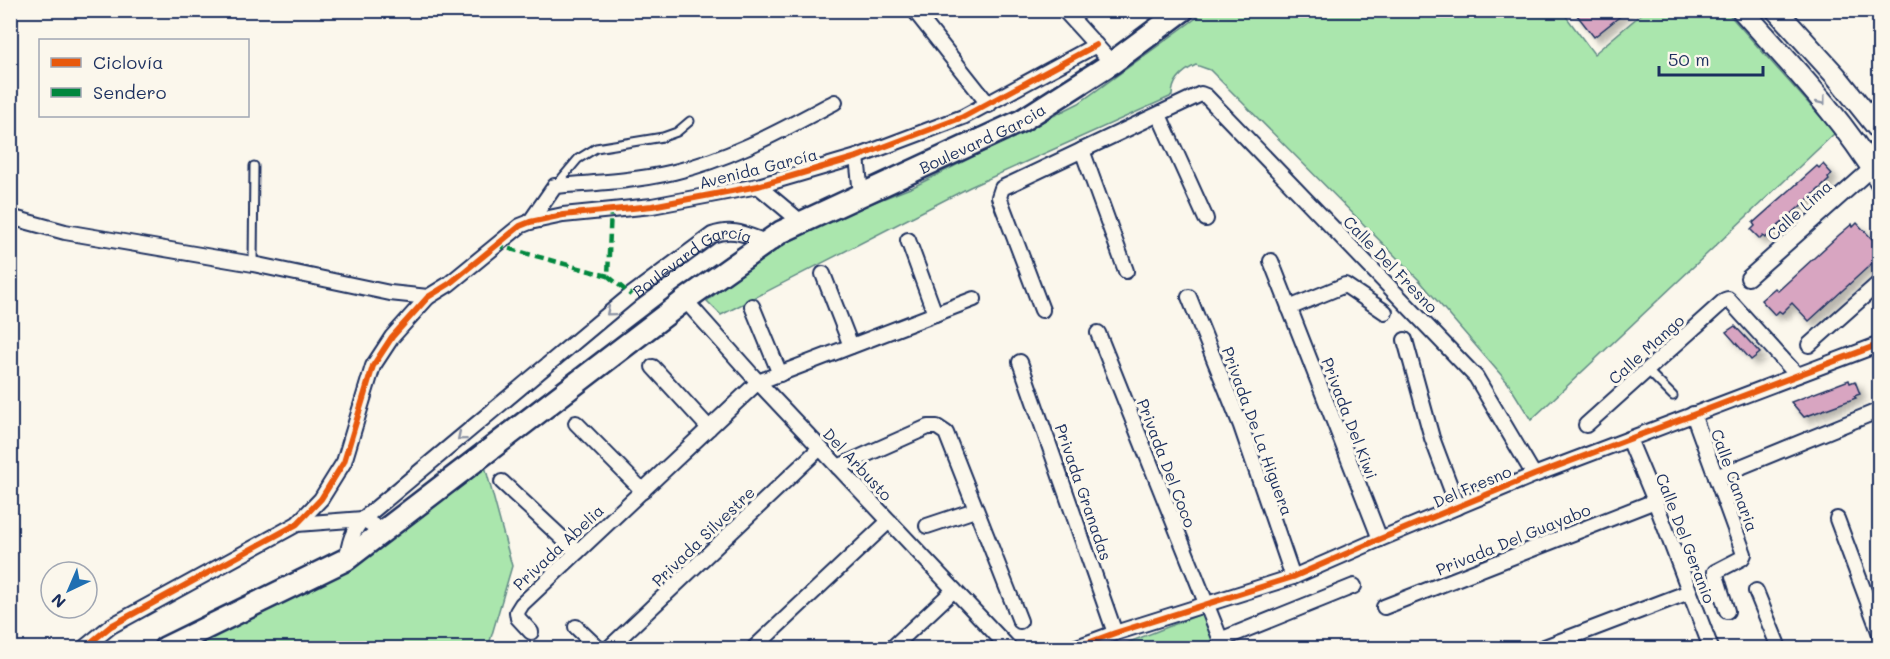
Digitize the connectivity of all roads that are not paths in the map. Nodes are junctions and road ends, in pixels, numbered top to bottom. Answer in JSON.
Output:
{"nodes":[{"id":1,"x":914,"y":10,"type":"edge"},
{"id":2,"x":1064,"y":10,"type":"edge"},
{"id":3,"x":1183,"y":10,"type":"edge"},
{"id":4,"x":1742,"y":10,"type":"edge"},
{"id":5,"x":1776,"y":10,"type":"edge"},
{"id":6,"x":1096,"y":45,"type":"junction"},
{"id":7,"x":1112,"y":63,"type":"junction"},
{"id":8,"x":835,"y":102,"type":"dead end"},
{"id":9,"x":989,"y":105,"type":"junction"},
{"id":10,"x":1159,"y":115,"type":"junction"},
{"id":11,"x":690,"y":122,"type":"dead end"},
{"id":12,"x":1877,"y":123,"type":"edge"},
{"id":13,"x":969,"y":130,"type":"junction"},
{"id":14,"x":1082,"y":150,"type":"junction"},
{"id":15,"x":857,"y":156,"type":"junction"},
{"id":16,"x":254,"y":166,"type":"dead end"},
{"id":17,"x":1876,"y":175,"type":"edge"},
{"id":18,"x":555,"y":186,"type":"junction"},
{"id":19,"x":758,"y":186,"type":"junction"},
{"id":20,"x":861,"y":194,"type":"junction"},
{"id":21,"x":10,"y":217,"type":"edge"},
{"id":22,"x":1206,"y":219,"type":"dead end"},
{"id":23,"x":530,"y":222,"type":"junction"},
{"id":24,"x":801,"y":222,"type":"junction"},
{"id":25,"x":908,"y":240,"type":"dead end"},
{"id":26,"x":766,"y":242,"type":"junction"},
{"id":27,"x":1271,"y":261,"type":"dead end"},
{"id":28,"x":253,"y":264,"type":"junction"},
{"id":29,"x":1126,"y":271,"type":"dead end"},
{"id":30,"x":823,"y":274,"type":"dead end"},
{"id":31,"x":1748,"y":278,"type":"dead end"},
{"id":32,"x":1880,"y":282,"type":"edge"},
{"id":33,"x":428,"y":297,"type":"junction"},
{"id":34,"x":1189,"y":297,"type":"dead end"},
{"id":35,"x":974,"y":299,"type":"dead end"},
{"id":36,"x":685,"y":300,"type":"junction"},
{"id":37,"x":752,"y":306,"type":"dead end"},
{"id":38,"x":1289,"y":308,"type":"junction"},
{"id":39,"x":1042,"y":310,"type":"dead end"},
{"id":40,"x":1385,"y":312,"type":"dead end"},
{"id":41,"x":935,"y":314,"type":"junction"},
{"id":42,"x":1098,"y":333,"type":"dead end"},
{"id":43,"x":1405,"y":340,"type":"dead end"},
{"id":44,"x":1880,"y":344,"type":"edge"},
{"id":45,"x":1809,"y":345,"type":"dead end"},
{"id":46,"x":851,"y":346,"type":"junction"},
{"id":47,"x":1020,"y":362,"type":"dead end"},
{"id":48,"x":653,"y":367,"type":"dead end"},
{"id":49,"x":1647,"y":370,"type":"junction"},
{"id":50,"x":780,"y":374,"type":"junction"},
{"id":51,"x":1797,"y":375,"type":"junction"},
{"id":52,"x":758,"y":382,"type":"junction"},
{"id":53,"x":1672,"y":396,"type":"dead end"},
{"id":54,"x":1880,"y":410,"type":"edge"},
{"id":55,"x":1693,"y":414,"type":"junction"},
{"id":56,"x":576,"y":423,"type":"dead end"},
{"id":57,"x":1586,"y":425,"type":"dead end"},
{"id":58,"x":709,"y":428,"type":"junction"},
{"id":59,"x":1629,"y":439,"type":"junction"},
{"id":60,"x":820,"y":448,"type":"junction"},
{"id":61,"x":838,"y":467,"type":"junction"},
{"id":62,"x":1534,"y":475,"type":"junction"},
{"id":63,"x":1716,"y":477,"type":"junction"},
{"id":64,"x":502,"y":482,"type":"dead end"},
{"id":65,"x":643,"y":491,"type":"junction"},
{"id":66,"x":1655,"y":501,"type":"junction"},
{"id":67,"x":1458,"y":507,"type":"junction"},
{"id":68,"x":975,"y":510,"type":"junction"},
{"id":69,"x":363,"y":519,"type":"junction"},
{"id":70,"x":1837,"y":519,"type":"dead end"},
{"id":71,"x":889,"y":521,"type":"junction"},
{"id":72,"x":297,"y":524,"type":"junction"},
{"id":73,"x":927,"y":526,"type":"dead end"},
{"id":74,"x":384,"y":532,"type":"junction"},
{"id":75,"x":1380,"y":539,"type":"junction"},
{"id":76,"x":577,"y":552,"type":"junction"},
{"id":77,"x":347,"y":559,"type":"junction"},
{"id":78,"x":1293,"y":577,"type":"junction"},
{"id":79,"x":1354,"y":586,"type":"dead end"},
{"id":80,"x":954,"y":590,"type":"junction"},
{"id":81,"x":1756,"y":591,"type":"dead end"},
{"id":82,"x":1689,"y":592,"type":"junction"},
{"id":83,"x":1206,"y":606,"type":"junction"},
{"id":84,"x":1384,"y":607,"type":"dead end"},
{"id":85,"x":1727,"y":611,"type":"dead end"},
{"id":86,"x":1020,"y":621,"type":"dead end"},
{"id":87,"x":576,"y":627,"type":"dead end"},
{"id":88,"x":531,"y":632,"type":"dead end"},
{"id":89,"x":1114,"y":633,"type":"junction"},
{"id":90,"x":1880,"y":634,"type":"edge"},
{"id":91,"x":1222,"y":644,"type":"edge"},
{"id":92,"x":84,"y":648,"type":"edge"},
{"id":93,"x":165,"y":648,"type":"edge"},
{"id":94,"x":598,"y":648,"type":"edge"},
{"id":95,"x":609,"y":648,"type":"edge"},
{"id":96,"x":754,"y":648,"type":"edge"},
{"id":97,"x":892,"y":648,"type":"edge"},
{"id":98,"x":1009,"y":648,"type":"edge"},
{"id":99,"x":1074,"y":648,"type":"edge"},
{"id":100,"x":1542,"y":648,"type":"edge"},
{"id":101,"x":1711,"y":648,"type":"edge"},
{"id":102,"x":1779,"y":648,"type":"edge"}],
"edges":[{"from":1,"to":9,"type":"street"},
{"from":2,"to":6,"type":"street"},
{"from":3,"to":7,"type":"main road","name":"Boulevard Garcia"},
{"from":4,"to":17,"type":"street","one_way":true},
{"from":5,"to":12,"type":"street"},
{"from":6,"to":7,"type":"street"},
{"from":6,"to":9,"type":"street","name":"Avenida García"},
{"from":7,"to":13,"type":"main road","name":"Boulevard Garcia"},
{"from":8,"to":18,"type":"street"},
{"from":9,"to":13,"type":"street","name":"Avenida García"},
{"from":10,"to":14,"type":"street"},
{"from":10,"to":22,"type":"street"},
{"from":10,"to":62,"type":"street","name":"Calle Del Fresno"},
{"from":11,"to":18,"type":"lane"},
{"from":13,"to":15,"type":"street","name":"Avenida García"},
{"from":13,"to":20,"type":"main road","name":"Boulevard Garcia"},
{"from":14,"to":29,"type":"street"},
{"from":14,"to":39,"type":"street"},
{"from":15,"to":19,"type":"street","name":"Avenida García"},
{"from":15,"to":20,"type":"street"},
{"from":16,"to":28,"type":"lane"},
{"from":17,"to":31,"type":"street","name":"Calle Lima"},
{"from":18,"to":23,"type":"street"},
{"from":19,"to":23,"type":"street","name":"Avenida García"},
{"from":19,"to":24,"type":"street"},
{"from":20,"to":24,"type":"main road","name":"Boulevard Garcia"},
{"from":21,"to":28,"type":"street"},
{"from":23,"to":33,"type":"street","name":"Avenida García"},
{"from":24,"to":26,"type":"main road","name":"Boulevard Garcia"},
{"from":25,"to":41,"type":"street"},
{"from":26,"to":36,"type":"main road","name":"Boulevard García"},
{"from":26,"to":69,"type":"street","name":"Boulevard García","one_way":true},
{"from":27,"to":38,"type":"street","name":"Privada Del Kiwi"},
{"from":28,"to":33,"type":"street"},
{"from":30,"to":46,"type":"street"},
{"from":32,"to":45,"type":"street"},
{"from":33,"to":72,"type":"street","name":"Avenida García"},
{"from":34,"to":78,"type":"street","name":"Privada De La Higuera"},
{"from":35,"to":41,"type":"street"},
{"from":36,"to":52,"type":"street","name":"Del Arbusto"},
{"from":36,"to":74,"type":"main road","name":"Boulevard García"},
{"from":37,"to":50,"type":"street"},
{"from":38,"to":40,"type":"street"},
{"from":38,"to":75,"type":"street","name":"Privada Del Kiwi"},
{"from":41,"to":46,"type":"street"},
{"from":42,"to":83,"type":"street","name":"Privada Del Coco"},
{"from":43,"to":67,"type":"street"},
{"from":44,"to":51,"type":"street","name":"Del Fresno"},
{"from":46,"to":50,"type":"street"},
{"from":47,"to":89,"type":"street","name":"Privada Granadas"},
{"from":48,"to":58,"type":"street"},
{"from":49,"to":51,"type":"street","name":"Calle Mango"},
{"from":49,"to":53,"type":"lane"},
{"from":49,"to":57,"type":"street","name":"Calle Mango"},
{"from":50,"to":52,"type":"street"},
{"from":51,"to":55,"type":"street","name":"Del Fresno"},
{"from":52,"to":58,"type":"street","name":"Privada Abelia"},
{"from":52,"to":60,"type":"street","name":"Del Arbusto"},
{"from":54,"to":63,"type":"street"},
{"from":55,"to":59,"type":"street","name":"Del Fresno"},
{"from":55,"to":63,"type":"street","name":"Calle Canaria"},
{"from":56,"to":65,"type":"street"},
{"from":58,"to":65,"type":"street","name":"Privada Abelia"},
{"from":59,"to":62,"type":"street","name":"Del Fresno"},
{"from":59,"to":66,"type":"street","name":"Calle Del Geranio"},
{"from":60,"to":61,"type":"street","name":"Del Arbusto"},
{"from":60,"to":95,"type":"street","name":"Privada Silvestre"},
{"from":61,"to":68,"type":"street"},
{"from":61,"to":71,"type":"street","name":"Del Arbusto"},
{"from":62,"to":67,"type":"street","name":"Del Fresno"},
{"from":63,"to":85,"type":"street","name":"Calle Canaria"},
{"from":64,"to":76,"type":"street"},
{"from":65,"to":76,"type":"street","name":"Privada Abelia"},
{"from":66,"to":82,"type":"street","name":"Calle Del Geranio"},
{"from":66,"to":84,"type":"street","name":"Privada Del Guayabo"},
{"from":67,"to":75,"type":"street","name":"Del Fresno"},
{"from":68,"to":73,"type":"street"},
{"from":68,"to":86,"type":"street"},
{"from":69,"to":72,"type":"street"},
{"from":69,"to":74,"type":"street"},
{"from":69,"to":77,"type":"street","name":"Boulevard García"},
{"from":70,"to":90,"type":"street"},
{"from":71,"to":80,"type":"street","name":"Del Arbusto"},
{"from":71,"to":96,"type":"street"},
{"from":72,"to":92,"type":"street"},
{"from":74,"to":77,"type":"main road","name":"Boulevard García"},
{"from":75,"to":78,"type":"street","name":"Del Fresno"},
{"from":76,"to":88,"type":"street","name":"Privada Abelia"},
{"from":77,"to":93,"type":"main road","name":"Boulevard García"},
{"from":78,"to":83,"type":"street","name":"Del Fresno"},
{"from":79,"to":91,"type":"street"},
{"from":80,"to":97,"type":"street"},
{"from":80,"to":98,"type":"street","name":"Del Arbusto"},
{"from":81,"to":102,"type":"street"},
{"from":82,"to":100,"type":"street"},
{"from":82,"to":101,"type":"street","name":"Calle Del Geranio"},
{"from":83,"to":89,"type":"street","name":"Del Fresno"},
{"from":83,"to":91,"type":"street","name":"Privada Del Coco"},
{"from":87,"to":94,"type":"street"},
{"from":89,"to":99,"type":"street","name":"Del Fresno"}]}
